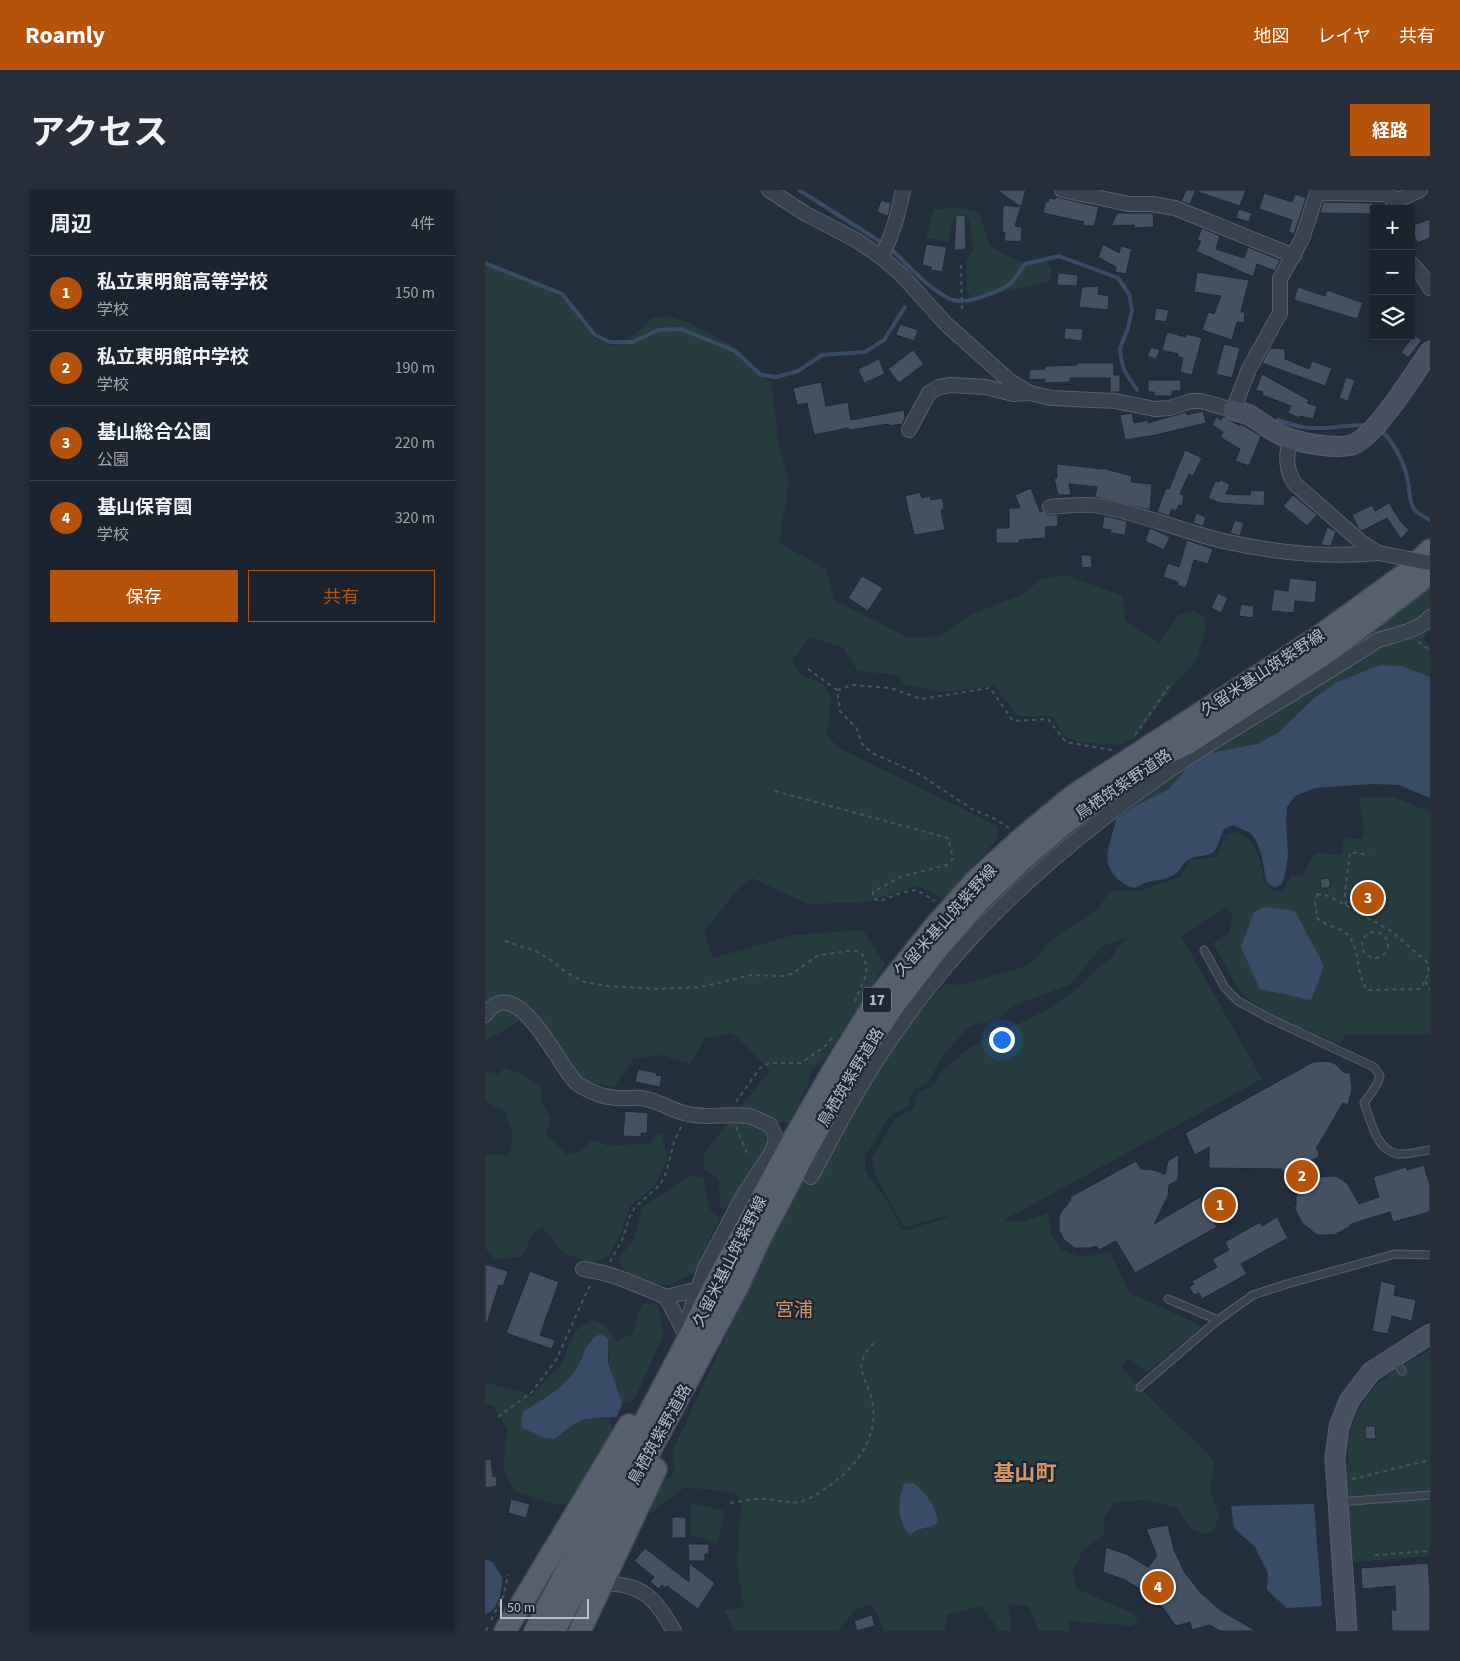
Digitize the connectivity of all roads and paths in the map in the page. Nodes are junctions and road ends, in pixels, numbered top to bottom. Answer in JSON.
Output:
{"nodes":[{"id":1,"x":769,"y":190,"type":"edge"},
{"id":2,"x":903,"y":190,"type":"edge"},
{"id":3,"x":1062,"y":190,"type":"edge"},
{"id":4,"x":1126,"y":190,"type":"edge"},
{"id":5,"x":1420,"y":190,"type":"edge"},
{"id":6,"x":1129,"y":204,"type":"junction"},
{"id":7,"x":1395,"y":204,"type":"edge"},
{"id":8,"x":885,"y":250,"type":"junction"},
{"id":9,"x":1294,"y":256,"type":"junction"},
{"id":10,"x":961,"y":265,"type":"dead end"},
{"id":11,"x":1415,"y":268,"type":"edge"},
{"id":12,"x":1430,"y":288,"type":"edge"},
{"id":13,"x":962,"y":311,"type":"dead end"},
{"id":14,"x":1430,"y":351,"type":"edge"},
{"id":15,"x":1031,"y":393,"type":"junction"},
{"id":16,"x":1233,"y":410,"type":"junction"},
{"id":17,"x":909,"y":430,"type":"dead end"},
{"id":18,"x":1291,"y":439,"type":"junction"},
{"id":19,"x":1050,"y":507,"type":"dead end"},
{"id":20,"x":1430,"y":536,"type":"edge"},
{"id":21,"x":1430,"y":550,"type":"edge"},
{"id":22,"x":1378,"y":553,"type":"junction"},
{"id":23,"x":1430,"y":563,"type":"edge"},
{"id":24,"x":1421,"y":575,"type":"edge"},
{"id":25,"x":1430,"y":617,"type":"edge"},
{"id":26,"x":808,"y":669,"type":"dead end"},
{"id":27,"x":837,"y":690,"type":"junction"},
{"id":28,"x":1117,"y":751,"type":"dead end"},
{"id":29,"x":775,"y":791,"type":"dead end"},
{"id":30,"x":1010,"y":829,"type":"dead end"},
{"id":31,"x":1369,"y":855,"type":"dead end"},
{"id":32,"x":937,"y":902,"type":"dead end"},
{"id":33,"x":1346,"y":906,"type":"junction"},
{"id":34,"x":1388,"y":929,"type":"junction"},
{"id":35,"x":1385,"y":936,"type":"junction"},
{"id":36,"x":505,"y":941,"type":"dead end"},
{"id":37,"x":1204,"y":950,"type":"dead end"},
{"id":38,"x":1363,"y":950,"type":"junction"},
{"id":39,"x":1356,"y":952,"type":"junction"},
{"id":40,"x":1425,"y":981,"type":"junction"},
{"id":41,"x":1430,"y":990,"type":"edge"},
{"id":42,"x":853,"y":1005,"type":"dead end"},
{"id":43,"x":485,"y":1015,"type":"edge"},
{"id":44,"x":835,"y":1035,"type":"dead end"},
{"id":45,"x":731,"y":1115,"type":"junction"},
{"id":46,"x":1430,"y":1150,"type":"edge"},
{"id":47,"x":748,"y":1155,"type":"dead end"},
{"id":48,"x":811,"y":1177,"type":"dead end"},
{"id":49,"x":1430,"y":1255,"type":"edge"},
{"id":50,"x":583,"y":1268,"type":"dead end"},
{"id":51,"x":740,"y":1282,"type":"junction"},
{"id":52,"x":705,"y":1291,"type":"junction"},
{"id":53,"x":666,"y":1297,"type":"junction"},
{"id":54,"x":1168,"y":1299,"type":"dead end"},
{"id":55,"x":1218,"y":1320,"type":"junction"},
{"id":56,"x":1430,"y":1334,"type":"edge"},
{"id":57,"x":686,"y":1335,"type":"junction"},
{"id":58,"x":874,"y":1343,"type":"dead end"},
{"id":59,"x":1140,"y":1387,"type":"dead end"},
{"id":60,"x":1430,"y":1460,"type":"edge"},
{"id":61,"x":1345,"y":1481,"type":"dead end"},
{"id":62,"x":1430,"y":1496,"type":"edge"},
{"id":63,"x":1338,"y":1502,"type":"junction"},
{"id":64,"x":730,"y":1503,"type":"dead end"},
{"id":65,"x":1430,"y":1551,"type":"edge"},
{"id":66,"x":1375,"y":1556,"type":"dead end"},
{"id":67,"x":508,"y":1574,"type":"dead end"},
{"id":68,"x":602,"y":1583,"type":"junction"},
{"id":69,"x":486,"y":1631,"type":"edge"},
{"id":70,"x":505,"y":1631,"type":"edge"},
{"id":71,"x":535,"y":1631,"type":"edge"},
{"id":72,"x":554,"y":1631,"type":"edge"},
{"id":73,"x":580,"y":1631,"type":"edge"},
{"id":74,"x":674,"y":1631,"type":"edge"},
{"id":75,"x":1347,"y":1631,"type":"edge"}],
"edges":[{"from":1,"to":8,"type":"street"},
{"from":2,"to":8,"type":"street"},
{"from":3,"to":6,"type":"street"},
{"from":4,"to":6,"type":"street"},
{"from":5,"to":7,"type":"street"},
{"from":6,"to":9,"type":"street"},
{"from":7,"to":9,"type":"street"},
{"from":8,"to":15,"type":"street"},
{"from":9,"to":16,"type":"street"},
{"from":10,"to":13,"type":"path"},
{"from":11,"to":12,"type":"street"},
{"from":14,"to":18,"type":"street"},
{"from":15,"to":16,"type":"street"},
{"from":15,"to":17,"type":"street"},
{"from":16,"to":18,"type":"street"},
{"from":18,"to":22,"type":"street"},
{"from":19,"to":22,"type":"street"},
{"from":20,"to":24,"type":"main road"},
{"from":21,"to":24,"type":"main road","name":"久留米基山筑紫野線","number":"17"},
{"from":22,"to":23,"type":"street","bridge":true},
{"from":24,"to":51,"type":"main road","name":"鳥栖筑紫野道路","number":"17"},
{"from":24,"to":52,"type":"main road","name":"久留米基山筑紫野線","number":"17"},
{"from":25,"to":48,"type":"street"},
{"from":26,"to":27,"type":"path"},
{"from":27,"to":28,"type":"path"},
{"from":27,"to":30,"type":"path"},
{"from":29,"to":32,"type":"path"},
{"from":31,"to":33,"type":"path"},
{"from":33,"to":34,"type":"path"},
{"from":33,"to":39,"type":"path"},
{"from":34,"to":35,"type":"path"},
{"from":34,"to":40,"type":"path"},
{"from":35,"to":38,"type":"path"},
{"from":35,"to":38,"type":"path"},
{"from":36,"to":42,"type":"path"},
{"from":37,"to":46,"type":"lane"},
{"from":38,"to":39,"type":"path"},
{"from":39,"to":40,"type":"path"},
{"from":40,"to":41,"type":"path"},
{"from":43,"to":45,"type":"street"},
{"from":44,"to":45,"type":"path"},
{"from":45,"to":47,"type":"path"},
{"from":45,"to":52,"type":"street"},
{"from":49,"to":55,"type":"lane"},
{"from":50,"to":53,"type":"street"},
{"from":51,"to":68,"type":"main road"},
{"from":51,"to":72,"type":"main road","name":"鳥栖筑紫野道路","number":"17"},
{"from":52,"to":53,"type":"street"},
{"from":52,"to":57,"type":"main road","name":"久留米基山筑紫野線"},
{"from":53,"to":57,"type":"street"},
{"from":54,"to":55,"type":"lane"},
{"from":55,"to":59,"type":"lane"},
{"from":56,"to":63,"type":"street"},
{"from":57,"to":70,"type":"main road"},
{"from":57,"to":71,"type":"main road","name":"久留米基山筑紫野線"},
{"from":58,"to":64,"type":"path"},
{"from":60,"to":61,"type":"path"},
{"from":62,"to":63,"type":"lane"},
{"from":63,"to":75,"type":"street"},
{"from":65,"to":66,"type":"path"},
{"from":67,"to":69,"type":"path"},
{"from":68,"to":73,"type":"main road"},
{"from":68,"to":74,"type":"street"}]}
